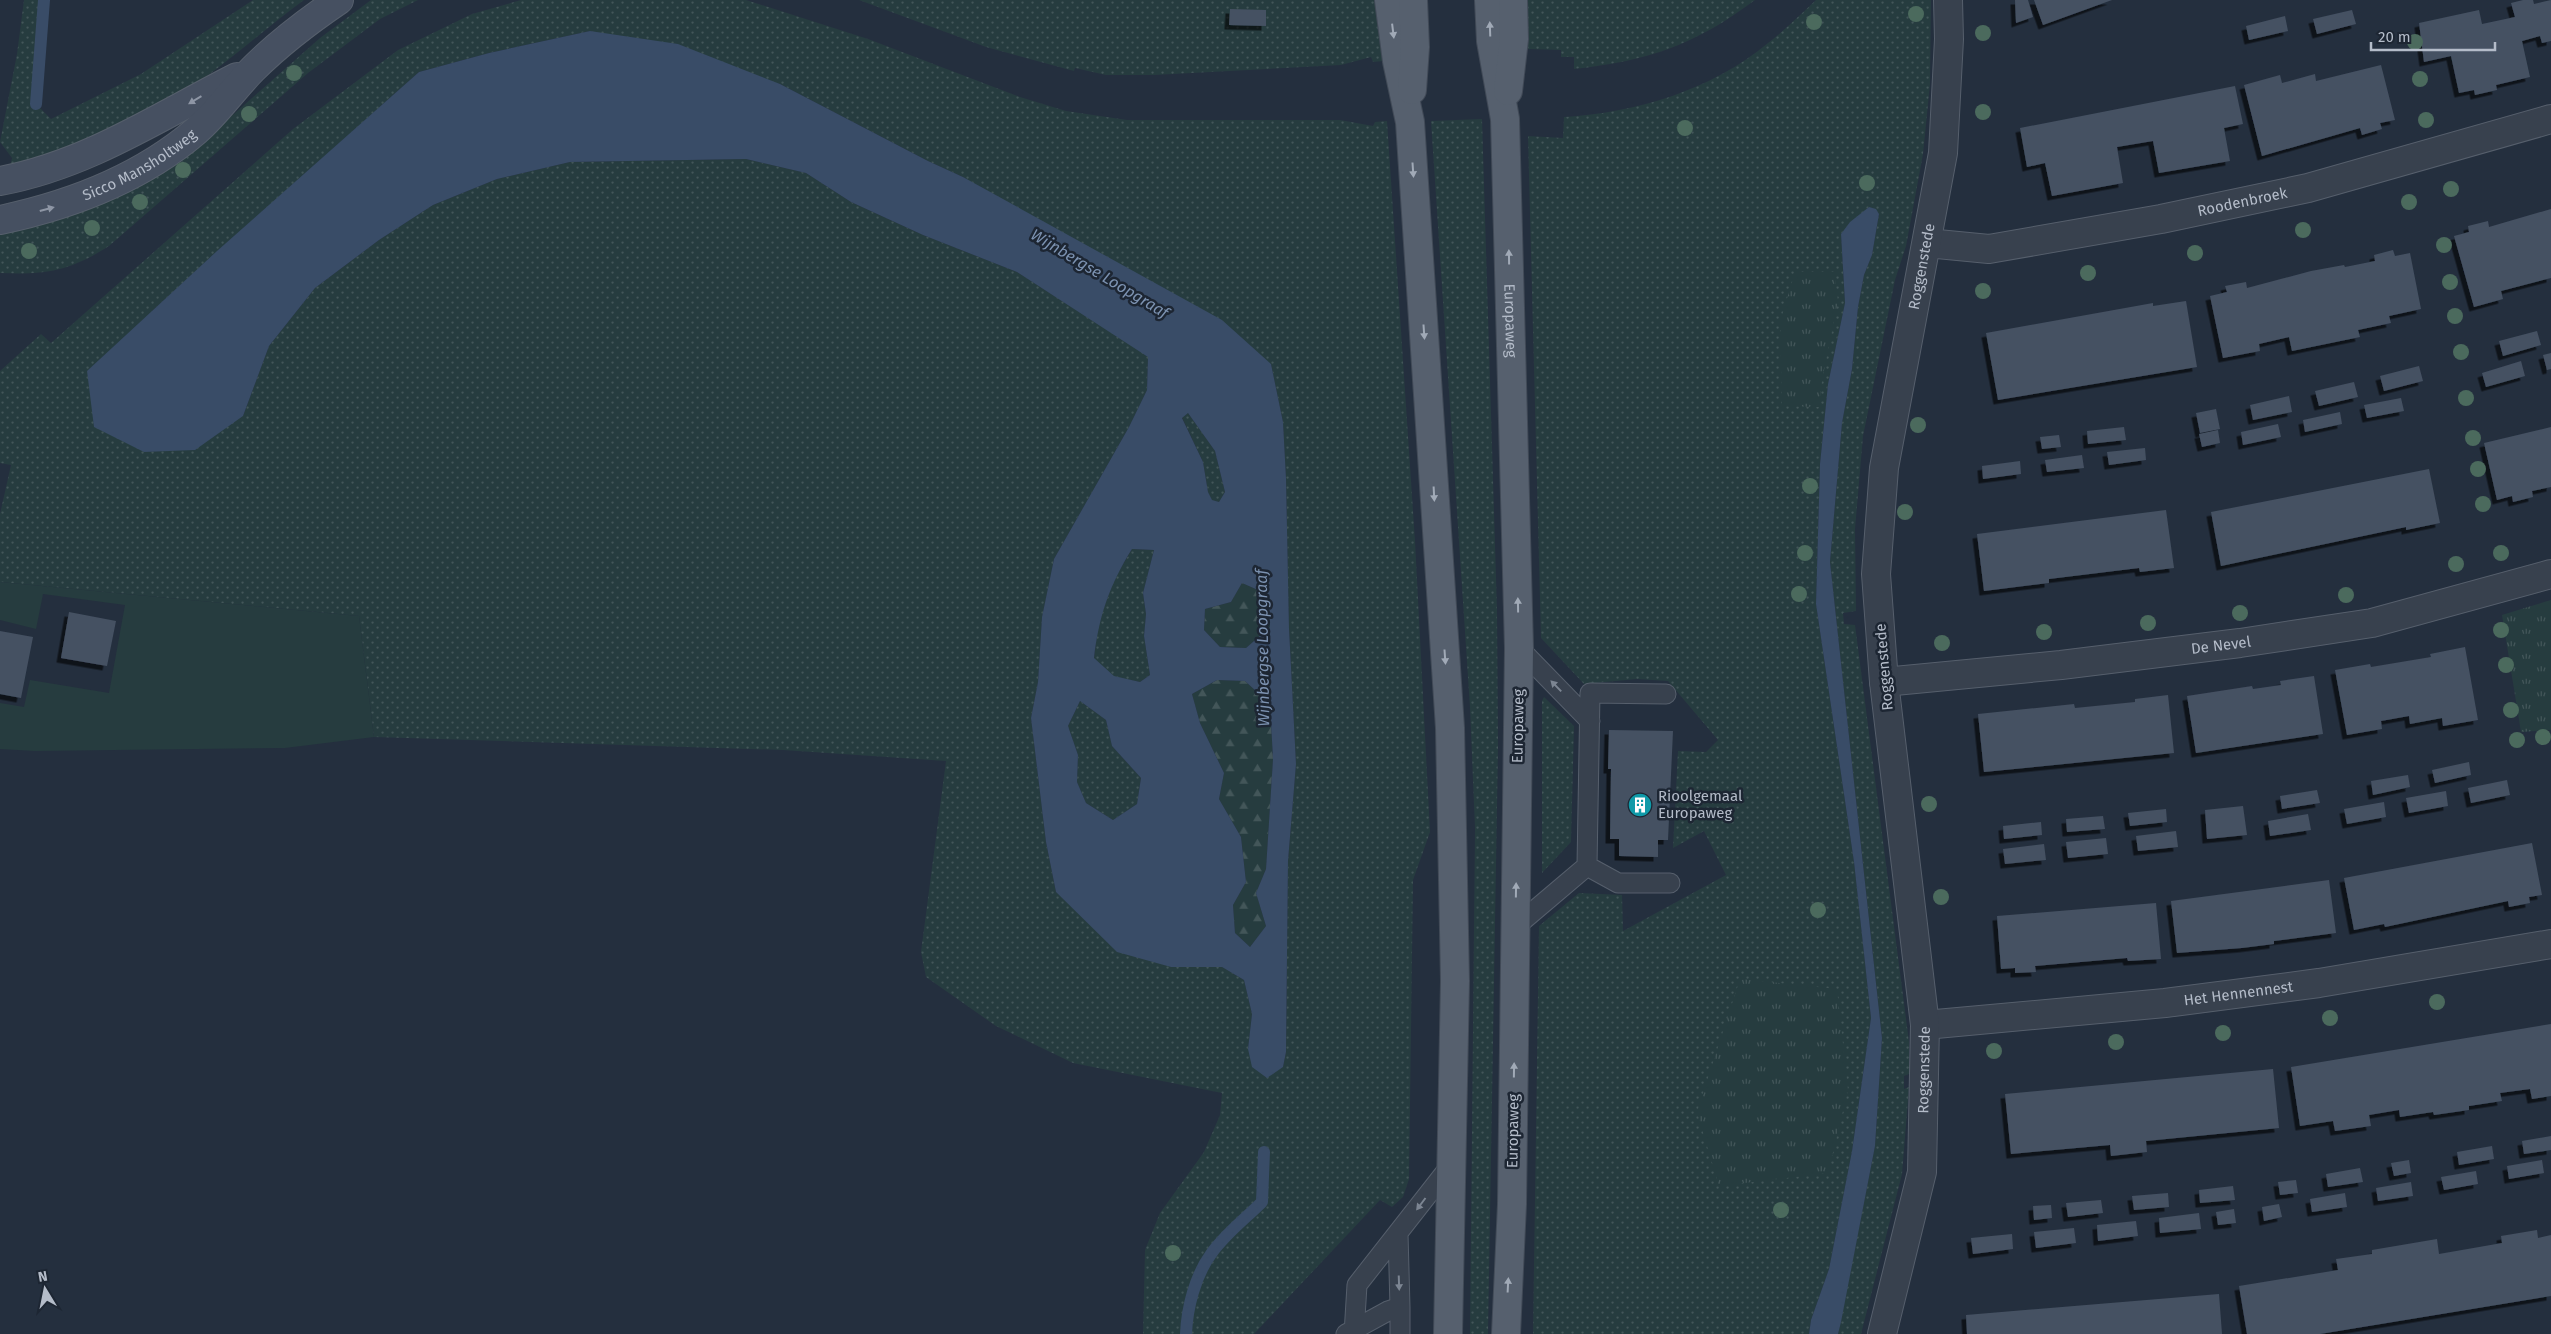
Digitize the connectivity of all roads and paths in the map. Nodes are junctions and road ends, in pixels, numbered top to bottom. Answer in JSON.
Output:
{"nodes":[{"id":1,"x":339,"y":0,"type":"edge"},
{"id":2,"x":1389,"y":0,"type":"edge"},
{"id":3,"x":1413,"y":0,"type":"edge"},
{"id":4,"x":1489,"y":0,"type":"edge"},
{"id":5,"x":1513,"y":0,"type":"edge"},
{"id":6,"x":1948,"y":0,"type":"edge"},
{"id":7,"x":1503,"y":58,"type":"junction"},
{"id":8,"x":1406,"y":61,"type":"junction"},
{"id":9,"x":254,"y":68,"type":"junction"},
{"id":10,"x":2551,"y":119,"type":"edge"},
{"id":11,"x":0,"y":181,"type":"edge"},
{"id":12,"x":0,"y":220,"type":"edge"},
{"id":13,"x":1927,"y":243,"type":"junction"},
{"id":14,"x":2551,"y":574,"type":"edge"},
{"id":15,"x":1519,"y":648,"type":"junction"},
{"id":16,"x":1884,"y":682,"type":"junction"},
{"id":17,"x":1666,"y":694,"type":"dead end"},
{"id":18,"x":1590,"y":722,"type":"junction"},
{"id":19,"x":1587,"y":866,"type":"junction"},
{"id":20,"x":1670,"y":883,"type":"dead end"},
{"id":21,"x":1516,"y":927,"type":"junction"},
{"id":22,"x":2551,"y":944,"type":"edge"},
{"id":23,"x":1924,"y":1026,"type":"junction"},
{"id":24,"x":1451,"y":1165,"type":"junction"},
{"id":25,"x":1398,"y":1234,"type":"junction"},
{"id":26,"x":1400,"y":1307,"type":"junction"},
{"id":27,"x":1351,"y":1332,"type":"edge"},
{"id":28,"x":1400,"y":1334,"type":"edge"},
{"id":29,"x":1448,"y":1334,"type":"edge"},
{"id":30,"x":1506,"y":1334,"type":"edge"},
{"id":31,"x":1882,"y":1334,"type":"edge"}],
"edges":[{"from":1,"to":9,"type":"street","name":"Sicco Mansholtweg"},
{"from":2,"to":8,"type":"main road","one_way":true},
{"from":3,"to":8,"type":"main road"},
{"from":7,"to":4,"type":"main road","name":"Europaweg","one_way":true},
{"from":5,"to":7,"type":"main road","name":"Europaweg"},
{"from":6,"to":13,"type":"street","name":"Roggenstede"},
{"from":15,"to":7,"type":"main road","name":"Europaweg","one_way":true},
{"from":8,"to":24,"type":"main road","one_way":true},
{"from":9,"to":11,"type":"street","name":"Sicco Mansholtweg","one_way":true},
{"from":12,"to":9,"type":"street","name":"Sicco Mansholtweg","one_way":true},
{"from":10,"to":13,"type":"street","name":"Roodenbroek"},
{"from":13,"to":16,"type":"street","name":"Roggenstede"},
{"from":14,"to":16,"type":"street","name":"De Nevel"},
{"from":18,"to":15,"type":"lane","one_way":true},
{"from":21,"to":15,"type":"main road","name":"Europaweg","one_way":true},
{"from":16,"to":23,"type":"street","name":"Roggenstede"},
{"from":17,"to":18,"type":"lane"},
{"from":18,"to":19,"type":"lane"},
{"from":19,"to":20,"type":"lane"},
{"from":19,"to":21,"type":"lane"},
{"from":30,"to":21,"type":"main road","name":"Europaweg","one_way":true},
{"from":22,"to":23,"type":"street","name":"Het Hennennest"},
{"from":23,"to":31,"type":"street","name":"Roggenstede"},
{"from":24,"to":25,"type":"lane","one_way":true},
{"from":24,"to":29,"type":"main road"},
{"from":25,"to":26,"type":"lane","one_way":true},
{"from":25,"to":27,"type":"lane"},
{"from":26,"to":27,"type":"lane"},
{"from":26,"to":28,"type":"lane"}]}
